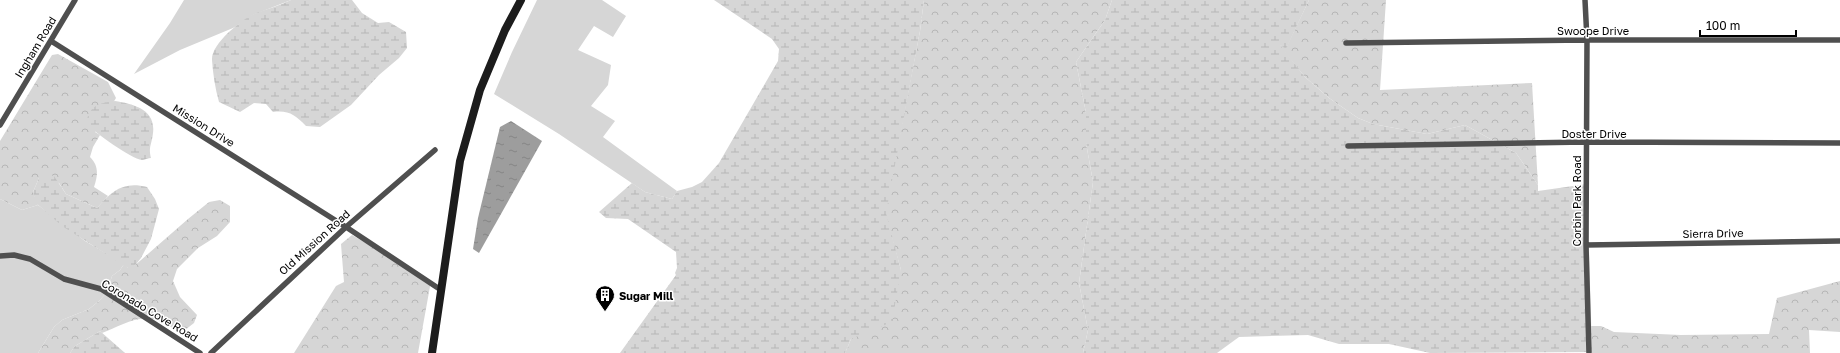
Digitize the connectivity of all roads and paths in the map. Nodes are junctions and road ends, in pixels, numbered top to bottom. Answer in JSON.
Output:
{"nodes":[{"id":1,"x":75,"y":0,"type":"edge"},
{"id":2,"x":521,"y":0,"type":"edge"},
{"id":3,"x":1585,"y":0,"type":"edge"},
{"id":4,"x":1587,"y":40,"type":"junction"},
{"id":5,"x":1840,"y":40,"type":"edge"},
{"id":6,"x":50,"y":41,"type":"junction"},
{"id":7,"x":1346,"y":43,"type":"dead end"},
{"id":8,"x":0,"y":125,"type":"edge"},
{"id":9,"x":1586,"y":142,"type":"junction"},
{"id":10,"x":1840,"y":143,"type":"edge"},
{"id":11,"x":1348,"y":146,"type":"dead end"},
{"id":12,"x":435,"y":150,"type":"dead end"},
{"id":13,"x":346,"y":228,"type":"junction"},
{"id":14,"x":1840,"y":242,"type":"edge"},
{"id":15,"x":1586,"y":245,"type":"junction"},
{"id":16,"x":0,"y":256,"type":"edge"},
{"id":17,"x":441,"y":290,"type":"junction"},
{"id":18,"x":200,"y":353,"type":"edge"},
{"id":19,"x":211,"y":353,"type":"edge"},
{"id":20,"x":432,"y":353,"type":"edge"},
{"id":21,"x":1589,"y":353,"type":"edge"}],
"edges":[{"from":1,"to":6,"type":"street","name":"Ingham Road"},
{"from":2,"to":17,"type":"street"},
{"from":3,"to":4,"type":"street","name":"Corbin Park Road"},
{"from":4,"to":5,"type":"street","name":"Swoope Drive"},
{"from":4,"to":7,"type":"street","name":"Swoope Drive"},
{"from":4,"to":9,"type":"street","name":"Corbin Park Road"},
{"from":6,"to":8,"type":"street","name":"Ingham Road"},
{"from":6,"to":13,"type":"street","name":"Mission Drive"},
{"from":9,"to":10,"type":"street","name":"Doster Drive"},
{"from":9,"to":11,"type":"street","name":"Doster Drive"},
{"from":9,"to":15,"type":"street","name":"Corbin Park Road"},
{"from":12,"to":13,"type":"street","name":"Old Mission Road"},
{"from":13,"to":17,"type":"street","name":"Mission Drive"},
{"from":13,"to":19,"type":"street","name":"Old Mission Road"},
{"from":14,"to":15,"type":"street","name":"Sierra Drive"},
{"from":15,"to":21,"type":"street","name":"Corbin Park Road"},
{"from":16,"to":18,"type":"street","name":"Coronado Cove Road"},
{"from":17,"to":20,"type":"street"}]}
